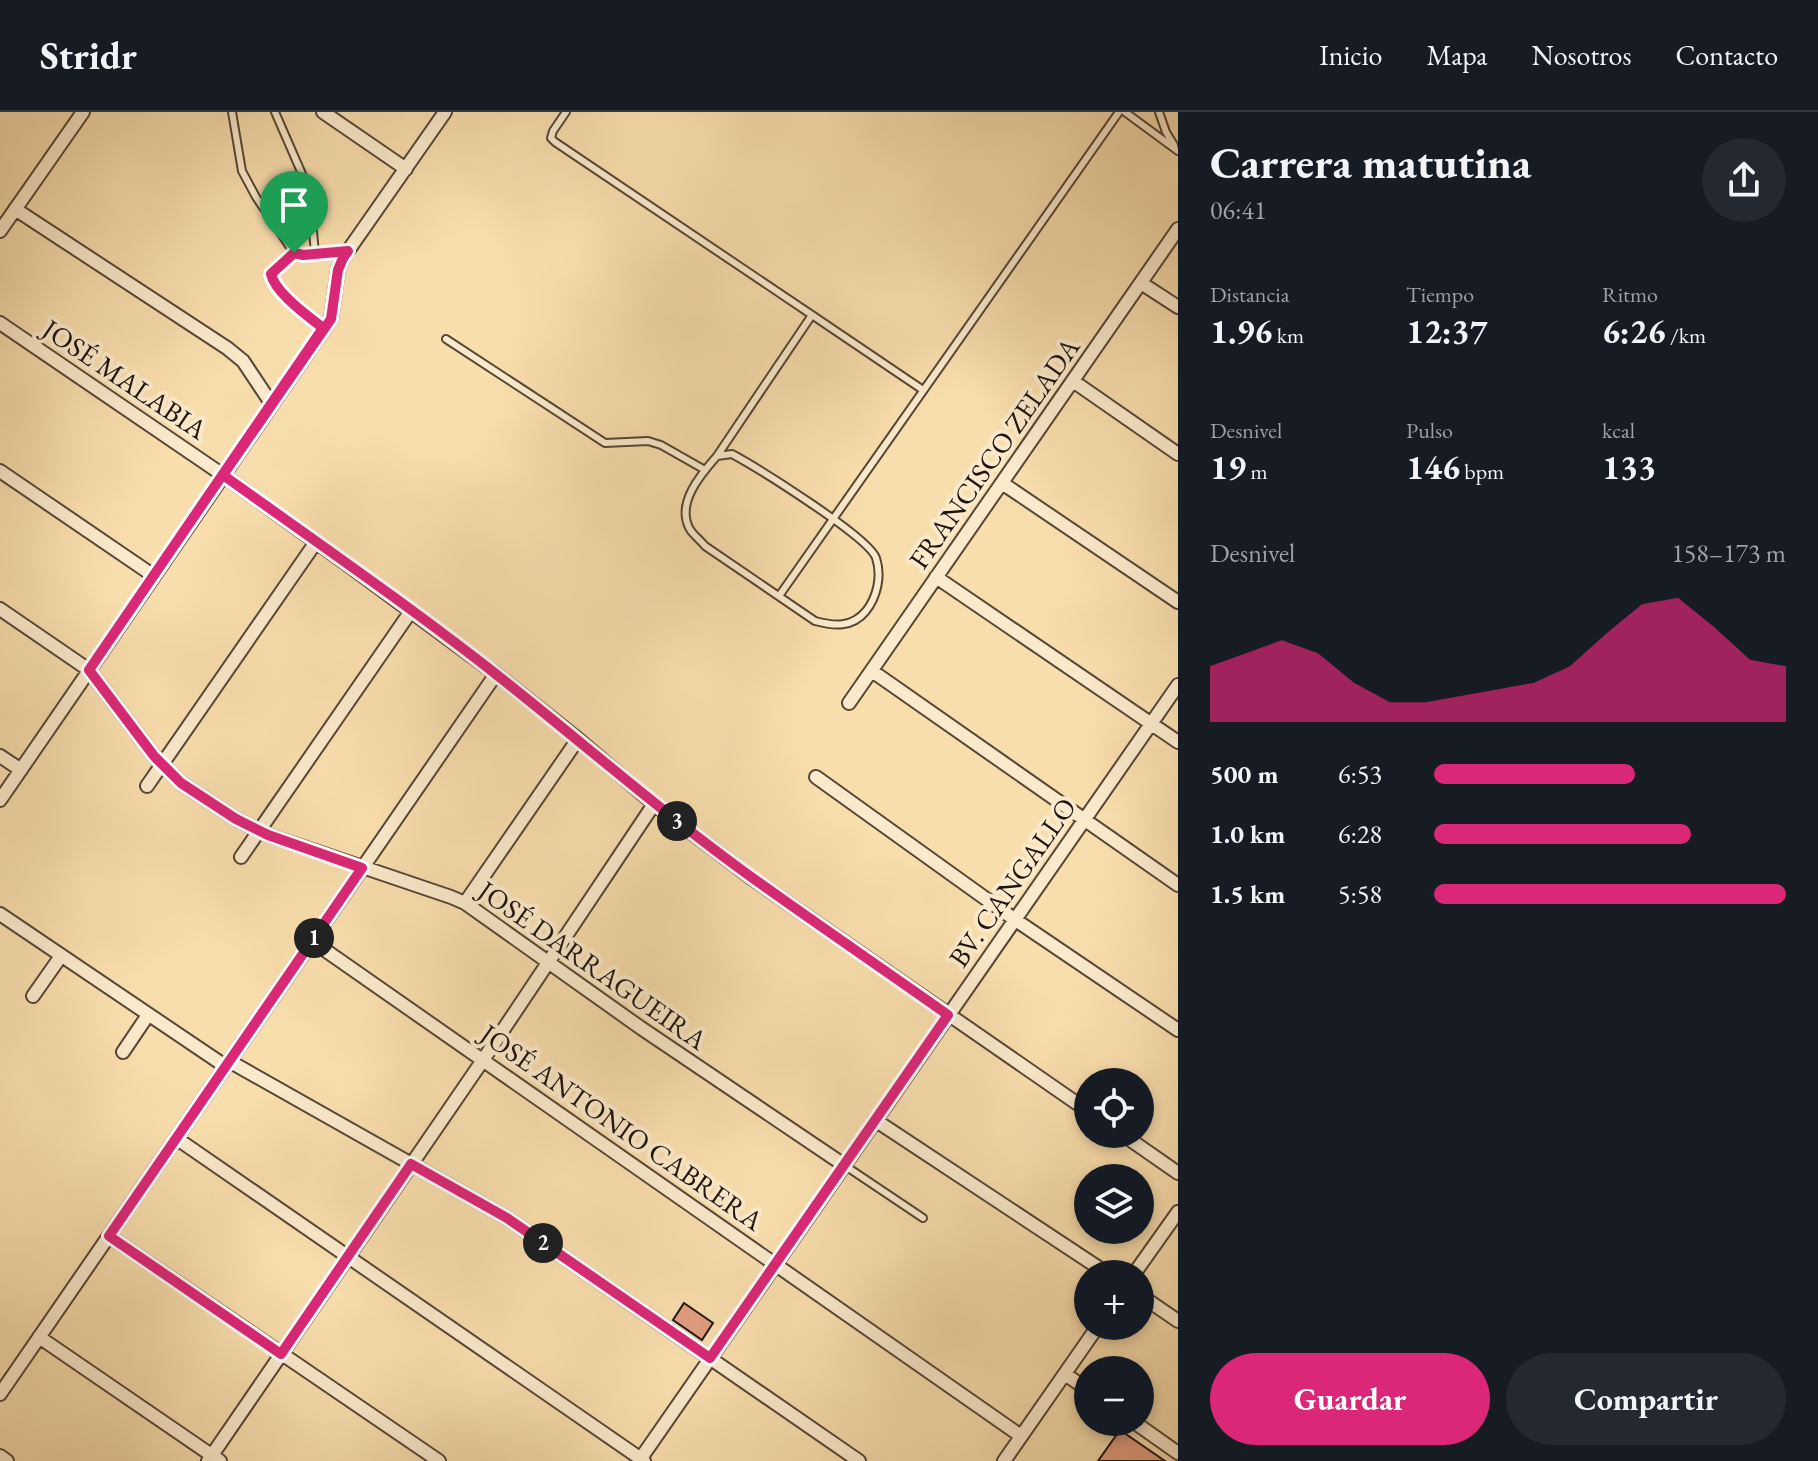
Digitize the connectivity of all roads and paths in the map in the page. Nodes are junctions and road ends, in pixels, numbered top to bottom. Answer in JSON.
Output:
{"nodes":[{"id":1,"x":83,"y":112,"type":"edge"},
{"id":2,"x":232,"y":112,"type":"edge"},
{"id":3,"x":275,"y":112,"type":"edge"},
{"id":4,"x":323,"y":112,"type":"edge"},
{"id":5,"x":445,"y":112,"type":"edge"},
{"id":6,"x":566,"y":112,"type":"edge"},
{"id":7,"x":1119,"y":112,"type":"edge"},
{"id":8,"x":1125,"y":112,"type":"edge"},
{"id":9,"x":1159,"y":112,"type":"edge"},
{"id":10,"x":1178,"y":150,"type":"edge"},
{"id":11,"x":406,"y":169,"type":"junction"},
{"id":12,"x":15,"y":209,"type":"junction"},
{"id":13,"x":1178,"y":229,"type":"edge"},
{"id":14,"x":0,"y":231,"type":"edge"},
{"id":15,"x":348,"y":251,"type":"junction"},
{"id":16,"x":294,"y":253,"type":"junction"},
{"id":17,"x":315,"y":253,"type":"junction"},
{"id":18,"x":1141,"y":283,"type":"junction"},
{"id":19,"x":1178,"y":307,"type":"edge"},
{"id":20,"x":812,"y":315,"type":"junction"},
{"id":21,"x":0,"y":323,"type":"edge"},
{"id":22,"x":323,"y":328,"type":"junction"},
{"id":23,"x":446,"y":339,"type":"dead end"},
{"id":24,"x":1073,"y":381,"type":"junction"},
{"id":25,"x":923,"y":390,"type":"junction"},
{"id":26,"x":271,"y":403,"type":"junction"},
{"id":27,"x":1178,"y":454,"type":"edge"},
{"id":28,"x":717,"y":456,"type":"junction"},
{"id":29,"x":705,"y":470,"type":"junction"},
{"id":30,"x":0,"y":471,"type":"edge"},
{"id":31,"x":223,"y":475,"type":"junction"},
{"id":32,"x":1002,"y":483,"type":"junction"},
{"id":33,"x":834,"y":519,"type":"junction"},
{"id":34,"x":316,"y":542,"type":"junction"},
{"id":35,"x":154,"y":576,"type":"junction"},
{"id":36,"x":936,"y":577,"type":"junction"},
{"id":37,"x":779,"y":596,"type":"junction"},
{"id":38,"x":1178,"y":602,"type":"edge"},
{"id":39,"x":0,"y":609,"type":"edge"},
{"id":40,"x":411,"y":611,"type":"junction"},
{"id":41,"x":89,"y":670,"type":"junction"},
{"id":42,"x":872,"y":671,"type":"junction"},
{"id":43,"x":496,"y":674,"type":"junction"},
{"id":44,"x":1178,"y":685,"type":"edge"},
{"id":45,"x":849,"y":703,"type":"dead end"},
{"id":46,"x":1152,"y":724,"type":"junction"},
{"id":47,"x":578,"y":739,"type":"junction"},
{"id":48,"x":1178,"y":742,"type":"edge"},
{"id":49,"x":0,"y":756,"type":"edge"},
{"id":50,"x":162,"y":765,"type":"junction"},
{"id":51,"x":21,"y":770,"type":"junction"},
{"id":52,"x":816,"y":777,"type":"dead end"},
{"id":53,"x":147,"y":786,"type":"dead end"},
{"id":54,"x":0,"y":800,"type":"edge"},
{"id":55,"x":654,"y":804,"type":"junction"},
{"id":56,"x":1084,"y":820,"type":"junction"},
{"id":57,"x":259,"y":831,"type":"junction"},
{"id":58,"x":241,"y":857,"type":"dead end"},
{"id":59,"x":362,"y":868,"type":"junction"},
{"id":60,"x":1178,"y":885,"type":"edge"},
{"id":61,"x":465,"y":903,"type":"junction"},
{"id":62,"x":0,"y":914,"type":"edge"},
{"id":63,"x":1014,"y":919,"type":"junction"},
{"id":64,"x":312,"y":941,"type":"junction"},
{"id":65,"x":61,"y":956,"type":"junction"},
{"id":66,"x":548,"y":962,"type":"junction"},
{"id":67,"x":33,"y":996,"type":"dead end"},
{"id":68,"x":148,"y":1015,"type":"junction"},
{"id":69,"x":948,"y":1015,"type":"junction"},
{"id":70,"x":1178,"y":1030,"type":"edge"},
{"id":71,"x":123,"y":1052,"type":"dead end"},
{"id":72,"x":483,"y":1060,"type":"junction"},
{"id":73,"x":227,"y":1064,"type":"junction"},
{"id":74,"x":1074,"y":1101,"type":"edge"},
{"id":75,"x":875,"y":1120,"type":"junction"},
{"id":76,"x":176,"y":1138,"type":"junction"},
{"id":77,"x":1142,"y":1148,"type":"edge"},
{"id":78,"x":411,"y":1164,"type":"junction"},
{"id":79,"x":844,"y":1165,"type":"junction"},
{"id":80,"x":1178,"y":1173,"type":"edge"},
{"id":81,"x":1178,"y":1212,"type":"edge"},
{"id":82,"x":923,"y":1218,"type":"dead end"},
{"id":83,"x":109,"y":1236,"type":"junction"},
{"id":84,"x":348,"y":1256,"type":"junction"},
{"id":85,"x":1087,"y":1260,"type":"edge"},
{"id":86,"x":1144,"y":1260,"type":"edge"},
{"id":87,"x":776,"y":1263,"type":"junction"},
{"id":88,"x":1154,"y":1305,"type":"edge"},
{"id":89,"x":1178,"y":1321,"type":"edge"},
{"id":90,"x":39,"y":1337,"type":"junction"},
{"id":91,"x":1088,"y":1340,"type":"edge"},
{"id":92,"x":281,"y":1354,"type":"junction"},
{"id":93,"x":710,"y":1358,"type":"junction"},
{"id":94,"x":1065,"y":1374,"type":"junction"},
{"id":95,"x":1074,"y":1380,"type":"edge"},
{"id":96,"x":0,"y":1394,"type":"edge"},
{"id":97,"x":1021,"y":1436,"type":"junction"},
{"id":98,"x":1154,"y":1436,"type":"edge"},
{"id":99,"x":1178,"y":1453,"type":"edge"},
{"id":100,"x":0,"y":1456,"type":"edge"},
{"id":101,"x":213,"y":1459,"type":"edge"},
{"id":102,"x":641,"y":1460,"type":"edge"},
{"id":103,"x":7,"y":1461,"type":"edge"},
{"id":104,"x":439,"y":1461,"type":"edge"},
{"id":105,"x":859,"y":1461,"type":"edge"},
{"id":106,"x":1004,"y":1461,"type":"edge"}],
"edges":[{"from":1,"to":12,"type":"street"},
{"from":2,"to":16,"type":"lane"},
{"from":3,"to":17,"type":"lane"},
{"from":4,"to":11,"type":"street"},
{"from":5,"to":11,"type":"street"},
{"from":6,"to":20,"type":"lane"},
{"from":7,"to":25,"type":"lane"},
{"from":8,"to":10,"type":"lane"},
{"from":9,"to":10,"type":"lane"},
{"from":11,"to":15,"type":"street"},
{"from":12,"to":14,"type":"street"},
{"from":12,"to":26,"type":"street"},
{"from":13,"to":18,"type":"street","name":"FRANCISCO ZELADA"},
{"from":15,"to":17,"type":"lane"},
{"from":15,"to":22,"type":"street"},
{"from":16,"to":17,"type":"lane"},
{"from":16,"to":22,"type":"lane"},
{"from":18,"to":19,"type":"street"},
{"from":18,"to":24,"type":"street","name":"FRANCISCO ZELADA"},
{"from":20,"to":25,"type":"lane"},
{"from":20,"to":28,"type":"lane"},
{"from":21,"to":31,"type":"street","name":"JOSÉ MALABIA"},
{"from":22,"to":26,"type":"street"},
{"from":23,"to":29,"type":"lane"},
{"from":24,"to":27,"type":"street"},
{"from":24,"to":32,"type":"street","name":"FRANCISCO ZELADA"},
{"from":25,"to":33,"type":"lane"},
{"from":26,"to":31,"type":"street"},
{"from":28,"to":29,"type":"lane"},
{"from":28,"to":33,"type":"lane"},
{"from":29,"to":37,"type":"lane"},
{"from":30,"to":35,"type":"street"},
{"from":31,"to":34,"type":"street","name":"JOSÉ MALABIA"},
{"from":31,"to":35,"type":"street"},
{"from":32,"to":36,"type":"street","name":"FRANCISCO ZELADA"},
{"from":32,"to":38,"type":"street"},
{"from":33,"to":37,"type":"lane"},
{"from":33,"to":37,"type":"lane"},
{"from":34,"to":40,"type":"street","name":"JOSÉ MALABIA"},
{"from":34,"to":50,"type":"street"},
{"from":35,"to":41,"type":"street"},
{"from":36,"to":42,"type":"street","name":"FRANCISCO ZELADA"},
{"from":36,"to":46,"type":"street"},
{"from":39,"to":41,"type":"street","name":"JOSÉ DARRAGUEIRA"},
{"from":40,"to":43,"type":"street","name":"JOSÉ MALABIA"},
{"from":40,"to":57,"type":"street"},
{"from":41,"to":50,"type":"street","name":"JOSÉ DARRAGUEIRA"},
{"from":41,"to":51,"type":"street"},
{"from":42,"to":45,"type":"street","name":"FRANCISCO ZELADA"},
{"from":42,"to":56,"type":"street"},
{"from":43,"to":47,"type":"street","name":"JOSÉ MALABIA"},
{"from":43,"to":59,"type":"street"},
{"from":44,"to":46,"type":"street","name":"BV. CANGALLO"},
{"from":46,"to":48,"type":"street"},
{"from":46,"to":56,"type":"street","name":"BV. CANGALLO"},
{"from":47,"to":55,"type":"street","name":"JOSÉ MALABIA"},
{"from":47,"to":61,"type":"street"},
{"from":49,"to":51,"type":"street"},
{"from":50,"to":53,"type":"street"},
{"from":50,"to":57,"type":"street","name":"JOSÉ DARRAGUEIRA"},
{"from":51,"to":54,"type":"street"},
{"from":52,"to":63,"type":"street"},
{"from":55,"to":66,"type":"street"},
{"from":55,"to":69,"type":"street","name":"JOSÉ MALABIA"},
{"from":56,"to":60,"type":"street"},
{"from":56,"to":63,"type":"street","name":"BV. CANGALLO"},
{"from":57,"to":58,"type":"street"},
{"from":57,"to":59,"type":"street","name":"JOSÉ DARRAGUEIRA"},
{"from":59,"to":61,"type":"street","name":"JOSÉ DARRAGUEIRA"},
{"from":59,"to":64,"type":"street"},
{"from":61,"to":66,"type":"street","name":"JOSÉ DARRAGUEIRA"},
{"from":62,"to":65,"type":"street"},
{"from":63,"to":69,"type":"street","name":"BV. CANGALLO"},
{"from":63,"to":70,"type":"street"},
{"from":64,"to":72,"type":"street","name":"JOSÉ ANTONIO CABRERA"},
{"from":64,"to":73,"type":"street"},
{"from":65,"to":67,"type":"street"},
{"from":65,"to":68,"type":"street"},
{"from":66,"to":72,"type":"street"},
{"from":66,"to":79,"type":"street","name":"JOSÉ DARRAGUEIRA"},
{"from":68,"to":71,"type":"street"},
{"from":68,"to":73,"type":"street"},
{"from":69,"to":74,"type":"street","name":"JOSÉ MALABIA"},
{"from":69,"to":75,"type":"street","name":"BV. CANGALLO"},
{"from":72,"to":78,"type":"street"},
{"from":72,"to":87,"type":"street","name":"JOSÉ ANTONIO CABRERA"},
{"from":73,"to":76,"type":"street"},
{"from":73,"to":78,"type":"street"},
{"from":75,"to":79,"type":"street","name":"BV. CANGALLO"},
{"from":75,"to":85,"type":"street"},
{"from":76,"to":83,"type":"street"},
{"from":76,"to":84,"type":"street"},
{"from":77,"to":80,"type":"street"},
{"from":78,"to":84,"type":"street"},
{"from":78,"to":93,"type":"street"},
{"from":79,"to":82,"type":"lane"},
{"from":79,"to":87,"type":"street","name":"BV. CANGALLO"},
{"from":81,"to":86,"type":"street"},
{"from":83,"to":90,"type":"street"},
{"from":83,"to":92,"type":"street"},
{"from":84,"to":92,"type":"street"},
{"from":84,"to":102,"type":"street"},
{"from":87,"to":93,"type":"street","name":"BV. CANGALLO"},
{"from":87,"to":97,"type":"street","name":"JOSÉ ANTONIO CABRERA"},
{"from":88,"to":89,"type":"street"},
{"from":90,"to":96,"type":"street"},
{"from":90,"to":101,"type":"street"},
{"from":91,"to":94,"type":"street"},
{"from":92,"to":101,"type":"street"},
{"from":92,"to":104,"type":"street"},
{"from":93,"to":102,"type":"street","name":"BV. CANGALLO"},
{"from":93,"to":105,"type":"street"},
{"from":94,"to":95,"type":"street"},
{"from":94,"to":97,"type":"street"},
{"from":97,"to":106,"type":"street"},
{"from":98,"to":99,"type":"street"},
{"from":100,"to":103,"type":"street"}]}
